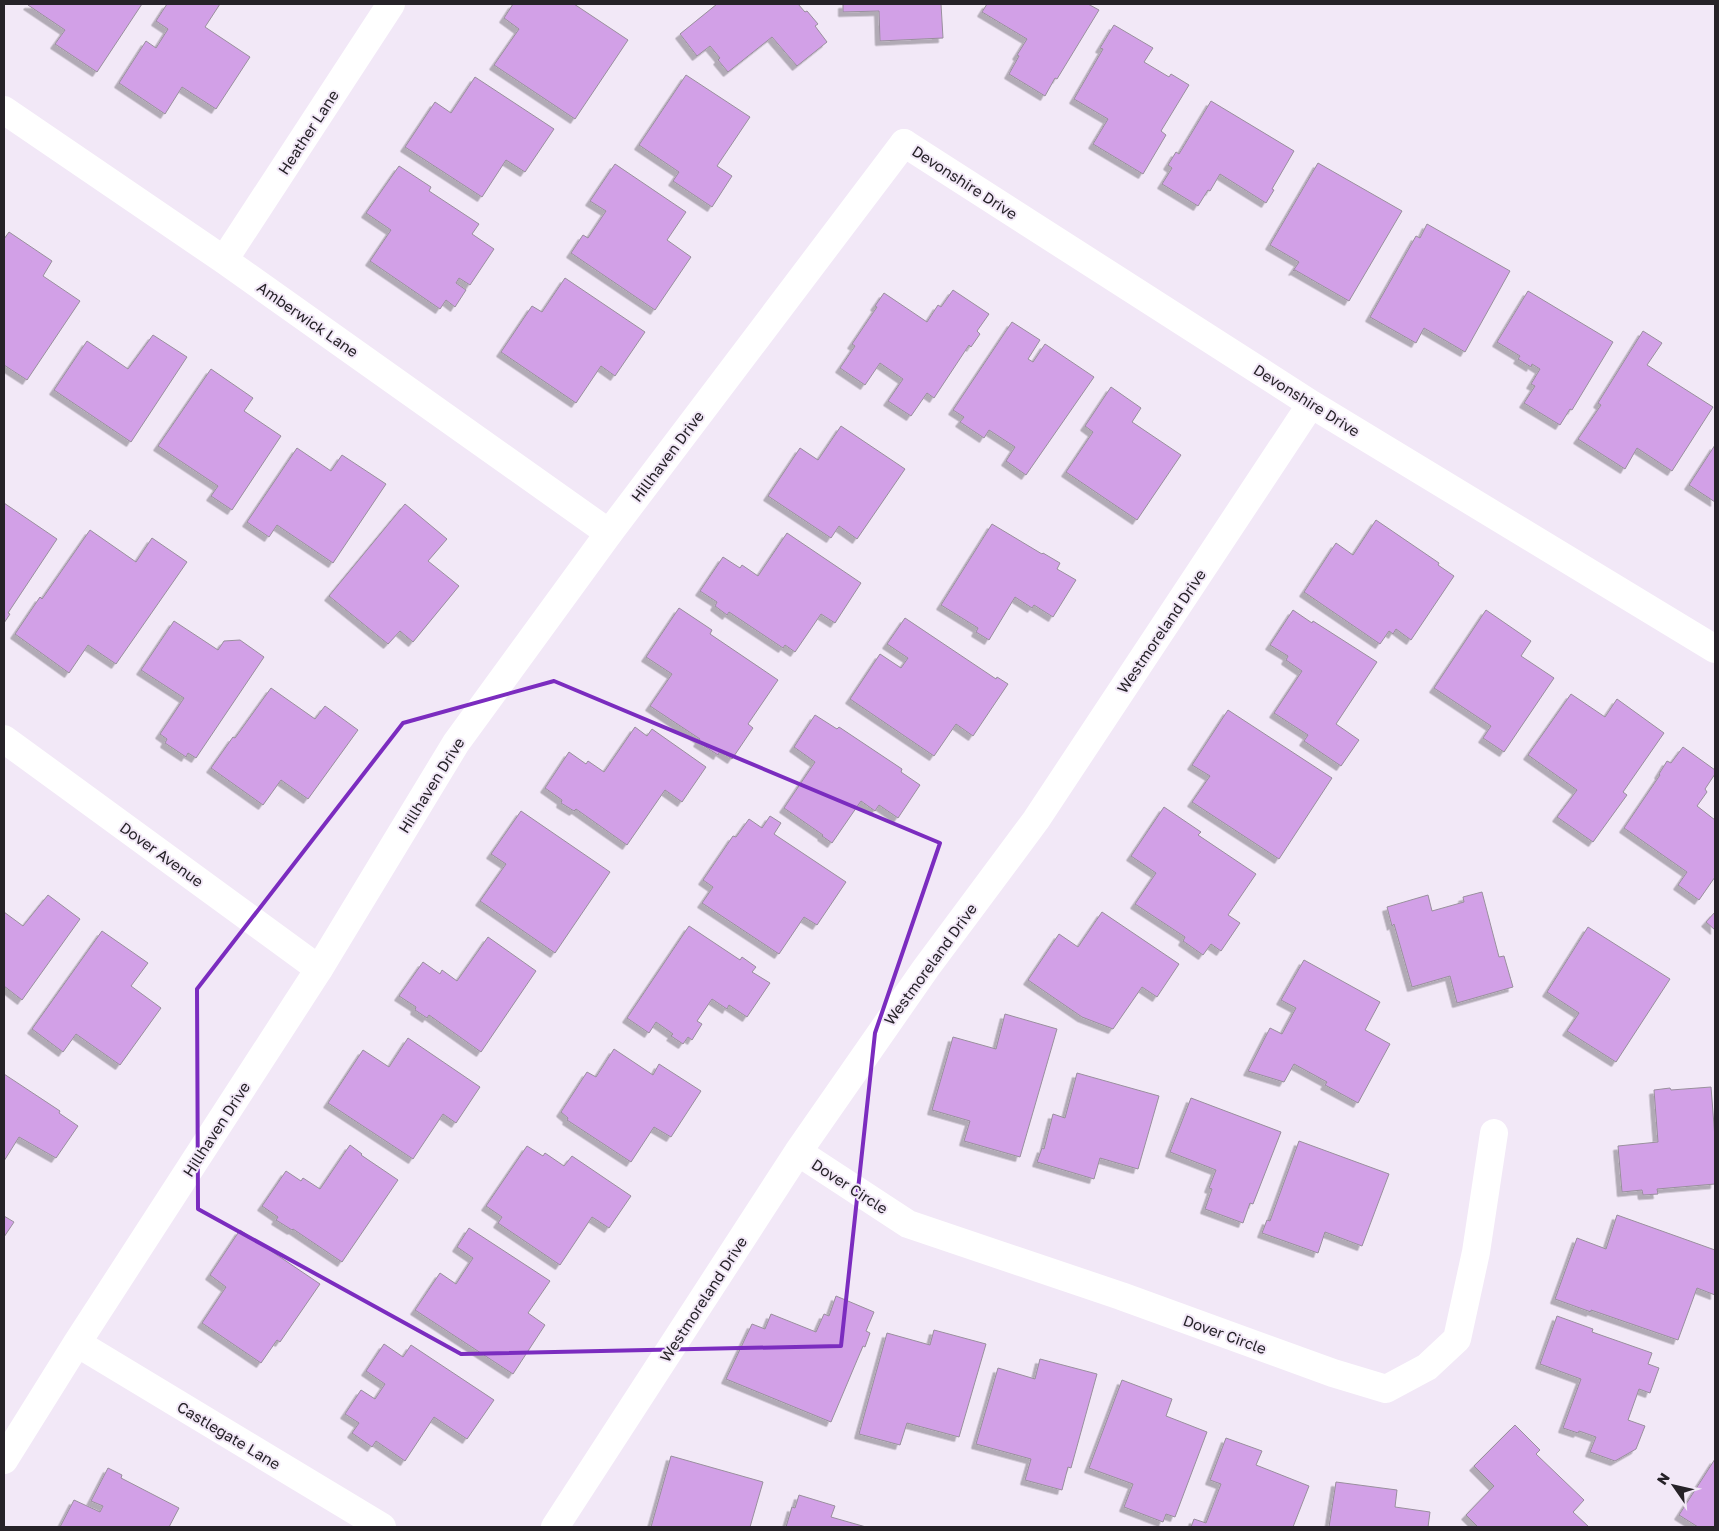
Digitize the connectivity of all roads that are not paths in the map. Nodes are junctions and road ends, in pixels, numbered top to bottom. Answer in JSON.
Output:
{"nodes":[{"id":1,"x":391,"y":4,"type":"edge"},
{"id":2,"x":4,"y":110,"type":"edge"},
{"id":3,"x":904,"y":143,"type":"joint"},
{"id":4,"x":224,"y":260,"type":"junction"},
{"id":5,"x":1311,"y":404,"type":"junction"},
{"id":6,"x":609,"y":533,"type":"junction"},
{"id":7,"x":1715,"y":649,"type":"edge"},
{"id":8,"x":4,"y":739,"type":"edge"},
{"id":9,"x":319,"y":969,"type":"junction"},
{"id":10,"x":1494,"y":1133,"type":"dead end"},
{"id":11,"x":798,"y":1152,"type":"junction"},
{"id":12,"x":76,"y":1343,"type":"junction"},
{"id":13,"x":4,"y":1460,"type":"edge"},
{"id":14,"x":382,"y":1527,"type":"edge"},
{"id":15,"x":555,"y":1527,"type":"edge"}],
"edges":[{"from":1,"to":4,"type":"street","name":"Heather Lane"},
{"from":2,"to":4,"type":"street","name":"Amberwick Lane"},
{"from":3,"to":5,"type":"street","name":"Devonshire Drive"},
{"from":3,"to":6,"type":"street","name":"Hillhaven Drive"},
{"from":4,"to":6,"type":"street","name":"Amberwick Lane"},
{"from":5,"to":7,"type":"street","name":"Devonshire Drive"},
{"from":5,"to":11,"type":"street","name":"Westmoreland Drive"},
{"from":6,"to":9,"type":"street","name":"Hillhaven Drive"},
{"from":8,"to":9,"type":"street","name":"Dover Avenue"},
{"from":9,"to":12,"type":"street","name":"Hillhaven Drive"},
{"from":10,"to":11,"type":"street","name":"Dover Circle"},
{"from":11,"to":15,"type":"street","name":"Westmoreland Drive"},
{"from":12,"to":13,"type":"street","name":"Hillhaven Drive"},
{"from":12,"to":14,"type":"street","name":"Castlegate Lane"}]}
